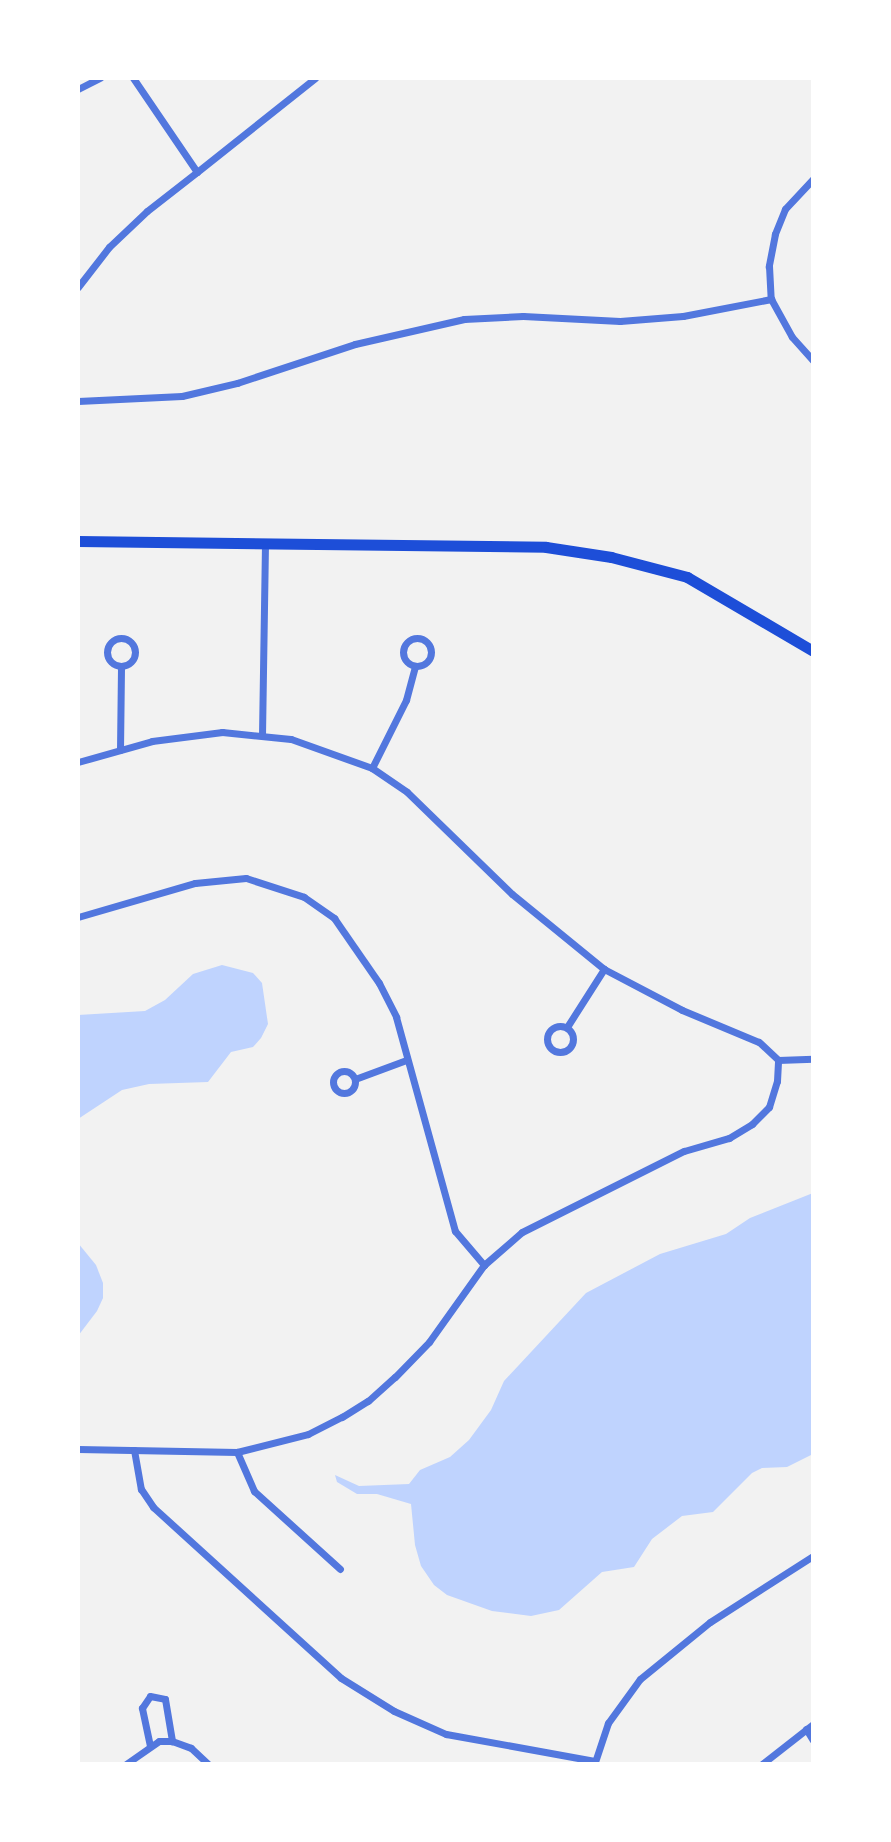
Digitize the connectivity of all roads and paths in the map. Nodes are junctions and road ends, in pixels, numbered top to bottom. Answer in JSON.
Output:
{"nodes":[{"id":1,"x":100,"y":78,"type":"edge"},
{"id":2,"x":133,"y":78,"type":"edge"},
{"id":3,"x":315,"y":78,"type":"edge"},
{"id":4,"x":305,"y":81,"type":"edge"},
{"id":5,"x":78,"y":89,"type":"edge"},
{"id":6,"x":197,"y":172,"type":"junction"},
{"id":7,"x":813,"y":179,"type":"edge"},
{"id":8,"x":78,"y":287,"type":"edge"},
{"id":9,"x":771,"y":299,"type":"junction"},
{"id":10,"x":813,"y":360,"type":"edge"},
{"id":11,"x":78,"y":401,"type":"edge"},
{"id":12,"x":78,"y":541,"type":"edge"},
{"id":13,"x":265,"y":542,"type":"junction"},
{"id":14,"x":813,"y":651,"type":"edge"},
{"id":15,"x":121,"y":666,"type":"dead end"},
{"id":16,"x":415,"y":666,"type":"dead end"},
{"id":17,"x":262,"y":735,"type":"junction"},
{"id":18,"x":120,"y":750,"type":"junction"},
{"id":19,"x":78,"y":762,"type":"edge"},
{"id":20,"x":372,"y":768,"type":"junction"},
{"id":21,"x":78,"y":917,"type":"edge"},
{"id":22,"x":604,"y":969,"type":"junction"},
{"id":23,"x":567,"y":1027,"type":"dead end"},
{"id":24,"x":813,"y":1059,"type":"edge"},
{"id":25,"x":406,"y":1060,"type":"junction"},
{"id":26,"x":778,"y":1060,"type":"junction"},
{"id":27,"x":355,"y":1079,"type":"dead end"},
{"id":28,"x":484,"y":1265,"type":"junction"},
{"id":29,"x":78,"y":1449,"type":"edge"},
{"id":30,"x":134,"y":1450,"type":"junction"},
{"id":31,"x":237,"y":1452,"type":"junction"},
{"id":32,"x":813,"y":1556,"type":"edge"},
{"id":33,"x":340,"y":1569,"type":"dead end"},
{"id":34,"x":809,"y":1727,"type":"edge"},
{"id":35,"x":813,"y":1740,"type":"edge"},
{"id":36,"x":172,"y":1741,"type":"junction"},
{"id":37,"x":150,"y":1746,"type":"junction"},
{"id":38,"x":595,"y":1762,"type":"edge"},
{"id":39,"x":126,"y":1764,"type":"edge"},
{"id":40,"x":208,"y":1764,"type":"edge"},
{"id":41,"x":762,"y":1764,"type":"edge"}],
"edges":[{"from":1,"to":5,"type":"street"},
{"from":2,"to":6,"type":"street"},
{"from":3,"to":4,"type":"street"},
{"from":4,"to":6,"type":"street"},
{"from":6,"to":8,"type":"street"},
{"from":7,"to":9,"type":"street"},
{"from":9,"to":10,"type":"street"},
{"from":9,"to":11,"type":"street"},
{"from":12,"to":13,"type":"main road"},
{"from":13,"to":14,"type":"main road"},
{"from":13,"to":17,"type":"street"},
{"from":15,"to":18,"type":"street"},
{"from":16,"to":20,"type":"street"},
{"from":17,"to":18,"type":"street"},
{"from":17,"to":20,"type":"street"},
{"from":18,"to":19,"type":"street"},
{"from":20,"to":22,"type":"street"},
{"from":21,"to":25,"type":"street"},
{"from":22,"to":23,"type":"street"},
{"from":22,"to":26,"type":"street"},
{"from":24,"to":26,"type":"street"},
{"from":25,"to":27,"type":"street"},
{"from":25,"to":28,"type":"street"},
{"from":26,"to":28,"type":"street"},
{"from":28,"to":31,"type":"street"},
{"from":29,"to":30,"type":"street"},
{"from":30,"to":31,"type":"street"},
{"from":30,"to":38,"type":"street"},
{"from":31,"to":33,"type":"street"},
{"from":32,"to":38,"type":"street"},
{"from":34,"to":35,"type":"street"},
{"from":34,"to":41,"type":"street"},
{"from":36,"to":37,"type":"street"},
{"from":36,"to":37,"type":"street"},
{"from":36,"to":40,"type":"street"},
{"from":37,"to":39,"type":"street"}]}
